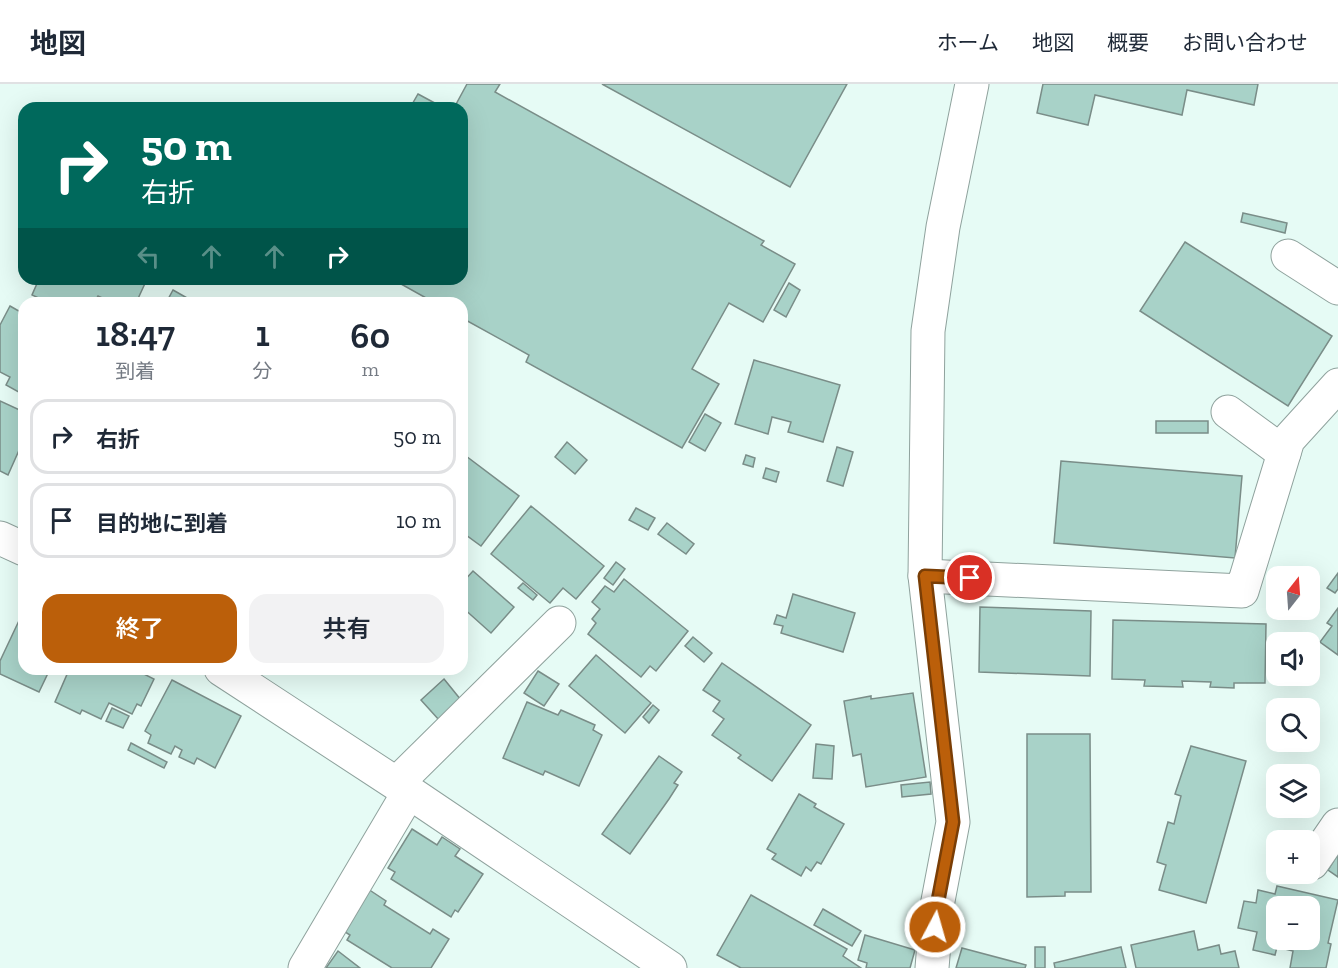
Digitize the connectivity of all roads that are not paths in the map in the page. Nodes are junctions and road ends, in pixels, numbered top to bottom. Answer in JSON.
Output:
{"nodes":[{"id":1,"x":972,"y":84,"type":"edge"},
{"id":2,"x":1288,"y":256,"type":"dead end"},
{"id":3,"x":1338,"y":288,"type":"edge"},
{"id":4,"x":1338,"y":385,"type":"edge"},
{"id":5,"x":1227,"y":412,"type":"dead end"},
{"id":6,"x":1284,"y":453,"type":"junction"},
{"id":7,"x":0,"y":538,"type":"edge"},
{"id":8,"x":18,"y":546,"type":"edge"},
{"id":9,"x":925,"y":576,"type":"junction"},
{"id":10,"x":559,"y":623,"type":"dead end"},
{"id":11,"x":230,"y":675,"type":"edge"},
{"id":12,"x":403,"y":788,"type":"junction"},
{"id":13,"x":1338,"y":825,"type":"edge"},
{"id":14,"x":1320,"y":851,"type":"edge"},
{"id":15,"x":305,"y":968,"type":"edge"},
{"id":16,"x":670,"y":968,"type":"edge"},
{"id":17,"x":932,"y":968,"type":"edge"}],
"edges":[{"from":1,"to":9,"type":"street"},
{"from":2,"to":3,"type":"street"},
{"from":4,"to":6,"type":"street"},
{"from":5,"to":6,"type":"street"},
{"from":6,"to":9,"type":"street"},
{"from":7,"to":8,"type":"street"},
{"from":9,"to":17,"type":"street"},
{"from":10,"to":12,"type":"street"},
{"from":11,"to":12,"type":"street"},
{"from":12,"to":15,"type":"street"},
{"from":12,"to":16,"type":"street"},
{"from":13,"to":14,"type":"street"}]}
